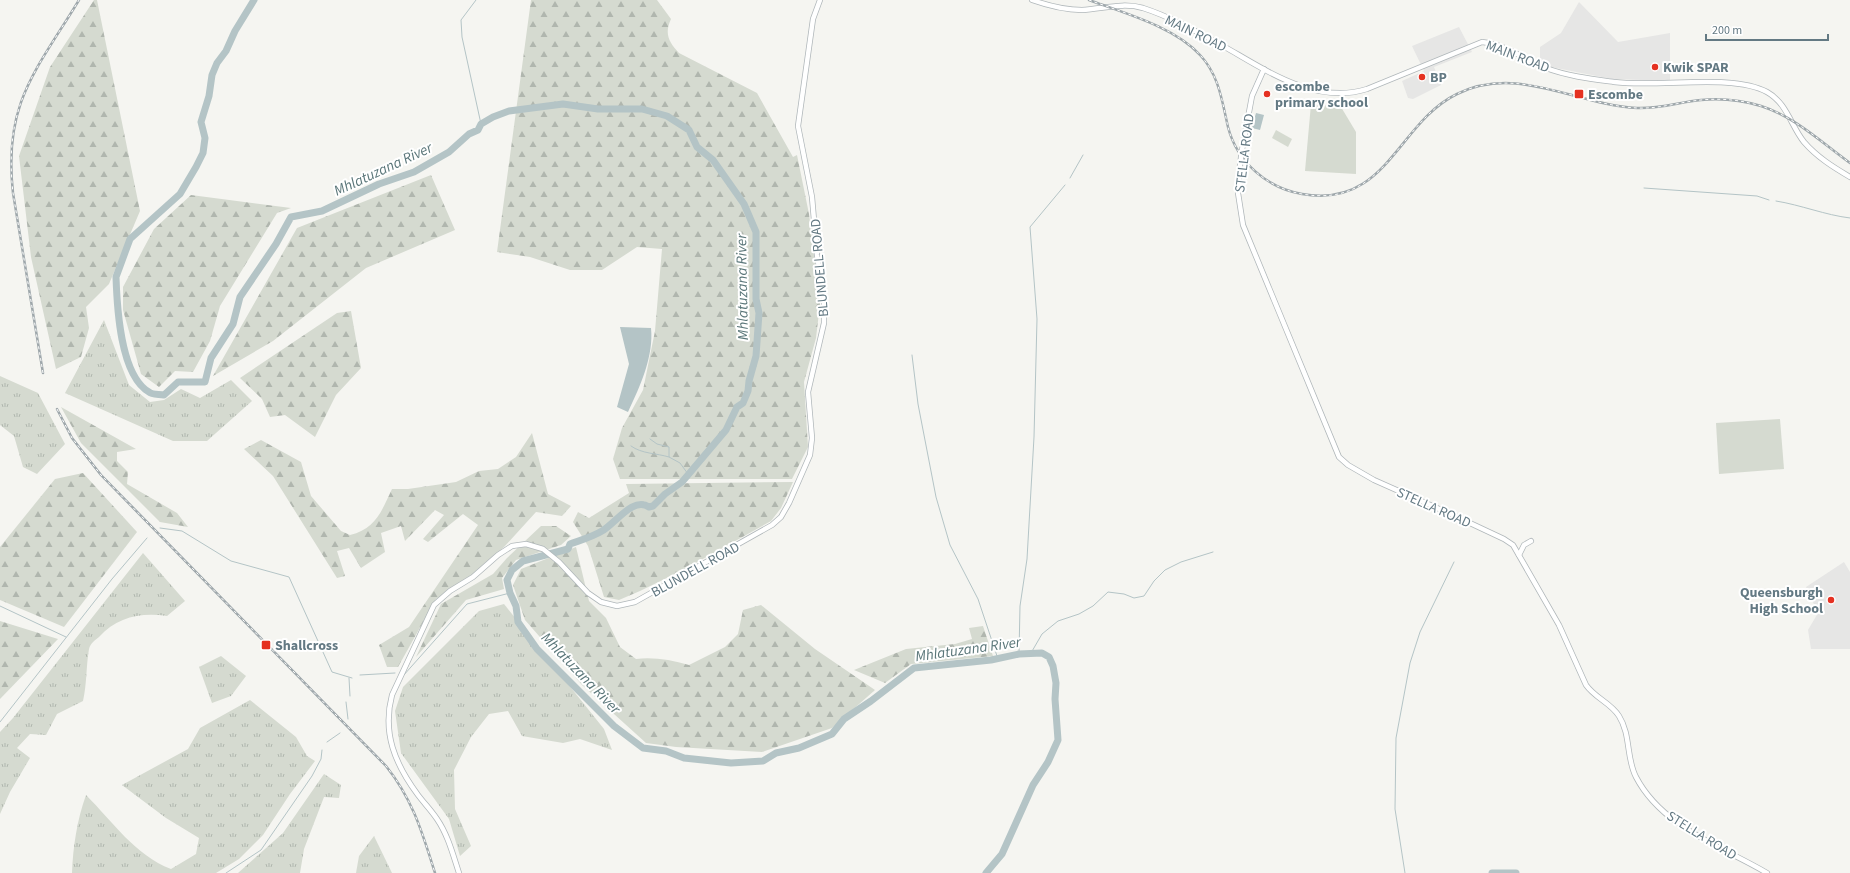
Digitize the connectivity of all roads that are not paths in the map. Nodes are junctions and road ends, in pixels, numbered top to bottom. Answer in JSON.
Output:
{"nodes":[{"id":1,"x":820,"y":0,"type":"edge"},
{"id":2,"x":1032,"y":0,"type":"edge"},
{"id":3,"x":1264,"y":69,"type":"junction"},
{"id":4,"x":1850,"y":177,"type":"edge"},
{"id":5,"x":1531,"y":541,"type":"dead end"},
{"id":6,"x":1519,"y":555,"type":"junction"},
{"id":7,"x":460,"y":873,"type":"edge"},
{"id":8,"x":1766,"y":873,"type":"edge"}],
"edges":[{"from":1,"to":7,"type":"main road","name":"BLUNDELL ROAD"},
{"from":2,"to":3,"type":"main road","name":"MAIN ROAD"},
{"from":3,"to":4,"type":"main road","name":"MAIN ROAD"},
{"from":3,"to":6,"type":"main road","name":"STELLA ROAD","bridge":true},
{"from":5,"to":6,"type":"main road"},
{"from":6,"to":8,"type":"main road","name":"STELLA ROAD"}]}
